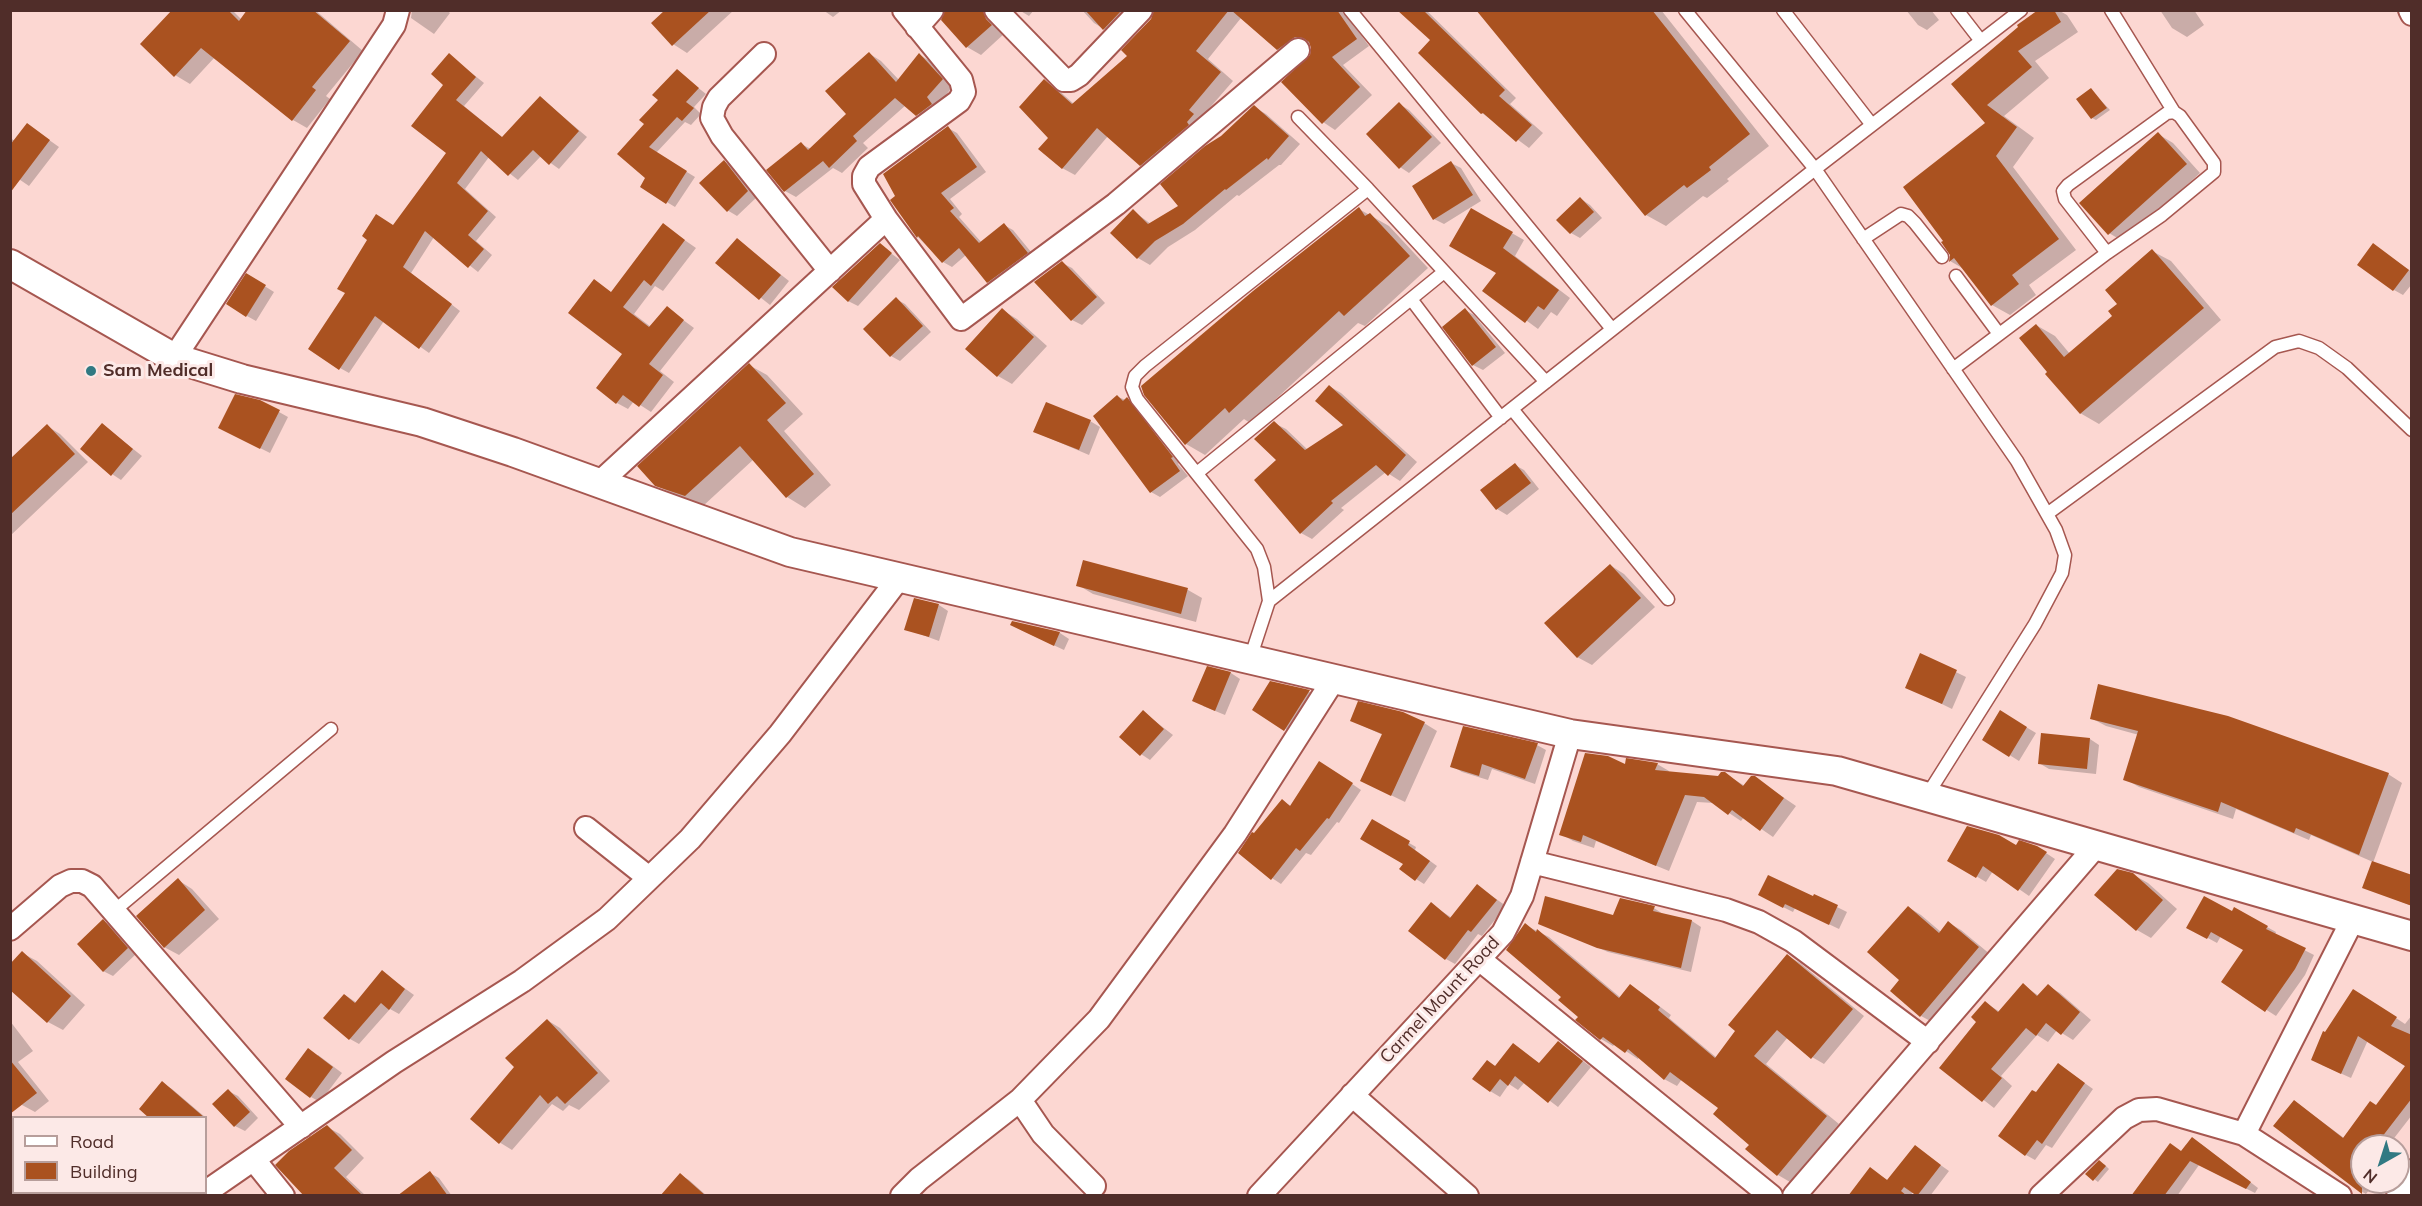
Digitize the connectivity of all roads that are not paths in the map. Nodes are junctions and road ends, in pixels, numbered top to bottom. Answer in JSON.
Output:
{"nodes":[{"id":1,"x":398,"y":10,"type":"edge"},
{"id":2,"x":996,"y":10,"type":"edge"},
{"id":3,"x":1141,"y":10,"type":"edge"},
{"id":4,"x":1350,"y":10,"type":"edge"},
{"id":5,"x":1685,"y":10,"type":"edge"},
{"id":6,"x":1783,"y":10,"type":"edge"},
{"id":7,"x":1957,"y":10,"type":"edge"},
{"id":8,"x":2021,"y":10,"type":"edge"},
{"id":9,"x":2110,"y":10,"type":"edge"},
{"id":10,"x":917,"y":16,"type":"edge"},
{"id":11,"x":1982,"y":41,"type":"junction"},
{"id":12,"x":1298,"y":50,"type":"dead end"},
{"id":13,"x":764,"y":54,"type":"dead end"},
{"id":14,"x":2174,"y":112,"type":"junction"},
{"id":15,"x":1298,"y":117,"type":"dead end"},
{"id":16,"x":1872,"y":125,"type":"junction"},
{"id":17,"x":1815,"y":169,"type":"junction"},
{"id":18,"x":1368,"y":189,"type":"junction"},
{"id":19,"x":886,"y":219,"type":"junction"},
{"id":20,"x":1863,"y":239,"type":"junction"},
{"id":21,"x":2107,"y":253,"type":"junction"},
{"id":22,"x":1942,"y":257,"type":"dead end"},
{"id":23,"x":10,"y":264,"type":"edge"},
{"id":24,"x":830,"y":271,"type":"junction"},
{"id":25,"x":1444,"y":272,"type":"junction"},
{"id":26,"x":1956,"y":276,"type":"dead end"},
{"id":27,"x":1411,"y":299,"type":"junction"},
{"id":28,"x":1612,"y":329,"type":"junction"},
{"id":29,"x":1999,"y":334,"type":"junction"},
{"id":30,"x":174,"y":358,"type":"junction"},
{"id":31,"x":1953,"y":369,"type":"junction"},
{"id":32,"x":1546,"y":382,"type":"junction"},
{"id":33,"x":1512,"y":409,"type":"junction"},
{"id":34,"x":1501,"y":418,"type":"junction"},
{"id":35,"x":2412,"y":430,"type":"edge"},
{"id":36,"x":1197,"y":473,"type":"junction"},
{"id":37,"x":598,"y":484,"type":"junction"},
{"id":38,"x":2047,"y":514,"type":"junction"},
{"id":39,"x":899,"y":578,"type":"junction"},
{"id":40,"x":1668,"y":599,"type":"dead end"},
{"id":41,"x":1269,"y":601,"type":"junction"},
{"id":42,"x":1250,"y":659,"type":"junction"},
{"id":43,"x":1334,"y":679,"type":"junction"},
{"id":44,"x":331,"y":729,"type":"dead end"},
{"id":45,"x":1570,"y":734,"type":"junction"},
{"id":46,"x":1926,"y":797,"type":"junction"},
{"id":47,"x":586,"y":828,"type":"dead end"},
{"id":48,"x":2096,"y":846,"type":"junction"},
{"id":49,"x":1532,"y":862,"type":"junction"},
{"id":50,"x":649,"y":878,"type":"junction"},
{"id":51,"x":114,"y":911,"type":"junction"},
{"id":52,"x":2353,"y":919,"type":"junction"},
{"id":53,"x":10,"y":929,"type":"edge"},
{"id":54,"x":2412,"y":936,"type":"edge"},
{"id":55,"x":1479,"y":959,"type":"junction"},
{"id":56,"x":1928,"y":1042,"type":"junction"},
{"id":57,"x":1352,"y":1095,"type":"junction"},
{"id":58,"x":1020,"y":1100,"type":"junction"},
{"id":59,"x":301,"y":1127,"type":"junction"},
{"id":60,"x":2244,"y":1134,"type":"junction"},
{"id":61,"x":254,"y":1160,"type":"junction"},
{"id":62,"x":2412,"y":1171,"type":"edge"},
{"id":63,"x":1094,"y":1186,"type":"dead end"},
{"id":64,"x":207,"y":1191,"type":"edge"},
{"id":65,"x":2330,"y":1193,"type":"edge"},
{"id":66,"x":283,"y":1196,"type":"edge"},
{"id":67,"x":902,"y":1196,"type":"edge"},
{"id":68,"x":1259,"y":1196,"type":"edge"},
{"id":69,"x":1467,"y":1196,"type":"edge"},
{"id":70,"x":1771,"y":1196,"type":"edge"},
{"id":71,"x":1794,"y":1196,"type":"edge"},
{"id":72,"x":2041,"y":1196,"type":"edge"},
{"id":73,"x":2398,"y":1196,"type":"edge"}],
"edges":[{"from":1,"to":30,"type":"street"},
{"from":2,"to":3,"type":"street"},
{"from":4,"to":28,"type":"lane"},
{"from":5,"to":17,"type":"lane"},
{"from":6,"to":16,"type":"lane"},
{"from":7,"to":11,"type":"lane"},
{"from":8,"to":11,"type":"lane"},
{"from":9,"to":14,"type":"lane"},
{"from":10,"to":19,"type":"street"},
{"from":11,"to":16,"type":"lane"},
{"from":12,"to":19,"type":"street"},
{"from":13,"to":24,"type":"street"},
{"from":14,"to":21,"type":"lane"},
{"from":14,"to":21,"type":"lane"},
{"from":15,"to":18,"type":"lane"},
{"from":16,"to":17,"type":"lane"},
{"from":17,"to":20,"type":"lane"},
{"from":17,"to":28,"type":"lane"},
{"from":18,"to":25,"type":"lane"},
{"from":18,"to":36,"type":"lane"},
{"from":19,"to":24,"type":"street"},
{"from":20,"to":22,"type":"lane"},
{"from":20,"to":31,"type":"lane"},
{"from":21,"to":29,"type":"lane"},
{"from":23,"to":30,"type":"street"},
{"from":24,"to":37,"type":"street"},
{"from":25,"to":27,"type":"lane"},
{"from":25,"to":32,"type":"lane"},
{"from":26,"to":29,"type":"lane"},
{"from":27,"to":34,"type":"lane"},
{"from":27,"to":36,"type":"lane"},
{"from":28,"to":32,"type":"lane"},
{"from":29,"to":31,"type":"lane"},
{"from":30,"to":37,"type":"street"},
{"from":31,"to":38,"type":"lane"},
{"from":32,"to":33,"type":"lane"},
{"from":33,"to":34,"type":"lane"},
{"from":33,"to":40,"type":"lane"},
{"from":34,"to":41,"type":"lane"},
{"from":35,"to":38,"type":"lane"},
{"from":36,"to":41,"type":"lane"},
{"from":37,"to":39,"type":"street"},
{"from":38,"to":46,"type":"lane"},
{"from":39,"to":42,"type":"street"},
{"from":39,"to":50,"type":"street"},
{"from":41,"to":42,"type":"lane"},
{"from":42,"to":43,"type":"street"},
{"from":43,"to":45,"type":"street"},
{"from":43,"to":58,"type":"street"},
{"from":44,"to":51,"type":"lane"},
{"from":45,"to":46,"type":"street"},
{"from":45,"to":49,"type":"street","name":"Carmel Mount Road"},
{"from":46,"to":48,"type":"street"},
{"from":47,"to":50,"type":"street"},
{"from":48,"to":52,"type":"street"},
{"from":48,"to":56,"type":"street"},
{"from":49,"to":55,"type":"street","name":"Carmel Mount Road"},
{"from":49,"to":56,"type":"street"},
{"from":50,"to":59,"type":"street"},
{"from":51,"to":53,"type":"street"},
{"from":51,"to":59,"type":"street"},
{"from":52,"to":54,"type":"street"},
{"from":52,"to":60,"type":"street"},
{"from":55,"to":57,"type":"street","name":"Carmel Mount Road"},
{"from":55,"to":70,"type":"street"},
{"from":56,"to":71,"type":"street"},
{"from":57,"to":68,"type":"street","name":"Carmel Mount Road"},
{"from":57,"to":69,"type":"street"},
{"from":58,"to":63,"type":"street"},
{"from":58,"to":67,"type":"street"},
{"from":59,"to":61,"type":"street"},
{"from":60,"to":65,"type":"street"},
{"from":60,"to":72,"type":"street"},
{"from":61,"to":64,"type":"street"},
{"from":61,"to":66,"type":"street"},
{"from":62,"to":73,"type":"street"}]}
